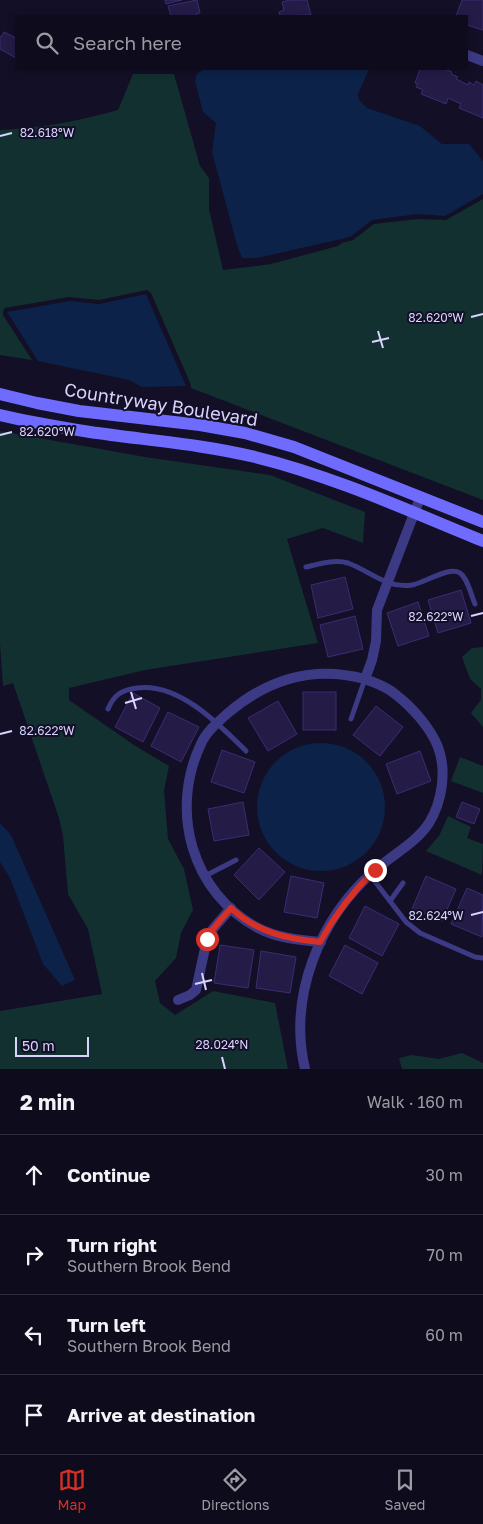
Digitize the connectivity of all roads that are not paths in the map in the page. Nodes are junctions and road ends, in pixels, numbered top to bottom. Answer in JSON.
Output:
{"nodes":[{"id":1,"x":468,"y":55,"type":"edge"},
{"id":2,"x":483,"y":61,"type":"edge"},
{"id":3,"x":0,"y":394,"type":"edge"},
{"id":4,"x":110,"y":414,"type":"junction"},
{"id":5,"x":0,"y":415,"type":"edge"},
{"id":6,"x":107,"y":434,"type":"junction"},
{"id":7,"x":420,"y":498,"type":"junction"},
{"id":8,"x":414,"y":513,"type":"junction"},
{"id":9,"x":483,"y":522,"type":"edge"},
{"id":10,"x":483,"y":541,"type":"edge"},
{"id":11,"x":306,"y":567,"type":"dead end"},
{"id":12,"x":387,"y":583,"type":"junction"},
{"id":13,"x":475,"y":604,"type":"dead end"},
{"id":14,"x":365,"y":678,"type":"junction"},
{"id":15,"x":108,"y":709,"type":"dead end"},
{"id":16,"x":352,"y":719,"type":"dead end"},
{"id":17,"x":217,"y":722,"type":"junction"},
{"id":18,"x":246,"y":751,"type":"dead end"},
{"id":19,"x":236,"y":860,"type":"dead end"},
{"id":20,"x":370,"y":875,"type":"junction"},
{"id":21,"x":205,"y":876,"type":"junction"},
{"id":22,"x":403,"y":884,"type":"dead end"},
{"id":23,"x":390,"y":901,"type":"junction"},
{"id":24,"x":231,"y":908,"type":"junction"},
{"id":25,"x":320,"y":942,"type":"junction"},
{"id":26,"x":483,"y":958,"type":"edge"},
{"id":27,"x":178,"y":1000,"type":"dead end"},
{"id":28,"x":306,"y":1069,"type":"edge"}],
"edges":[{"from":1,"to":2,"type":"street"},
{"from":3,"to":4,"type":"street","name":"Countryway Boulevard"},
{"from":4,"to":6,"type":"street"},
{"from":4,"to":7,"type":"street","name":"Countryway Boulevard"},
{"from":5,"to":6,"type":"street","name":"Countryway Boulevard"},
{"from":6,"to":8,"type":"street","name":"Countryway Boulevard"},
{"from":7,"to":8,"type":"street"},
{"from":7,"to":9,"type":"street","name":"Countryway Boulevard"},
{"from":8,"to":10,"type":"street","name":"Countryway Boulevard"},
{"from":8,"to":12,"type":"street"},
{"from":11,"to":12,"type":"lane"},
{"from":12,"to":13,"type":"lane"},
{"from":12,"to":14,"type":"street"},
{"from":14,"to":16,"type":"lane"},
{"from":14,"to":17,"type":"street"},
{"from":14,"to":20,"type":"street"},
{"from":15,"to":17,"type":"lane"},
{"from":17,"to":18,"type":"lane"},
{"from":17,"to":21,"type":"street"},
{"from":19,"to":21,"type":"lane"},
{"from":20,"to":23,"type":"lane"},
{"from":20,"to":25,"type":"street"},
{"from":21,"to":24,"type":"street"},
{"from":22,"to":23,"type":"lane"},
{"from":23,"to":26,"type":"lane"},
{"from":24,"to":25,"type":"street"},
{"from":24,"to":27,"type":"street"},
{"from":25,"to":28,"type":"street"}]}
